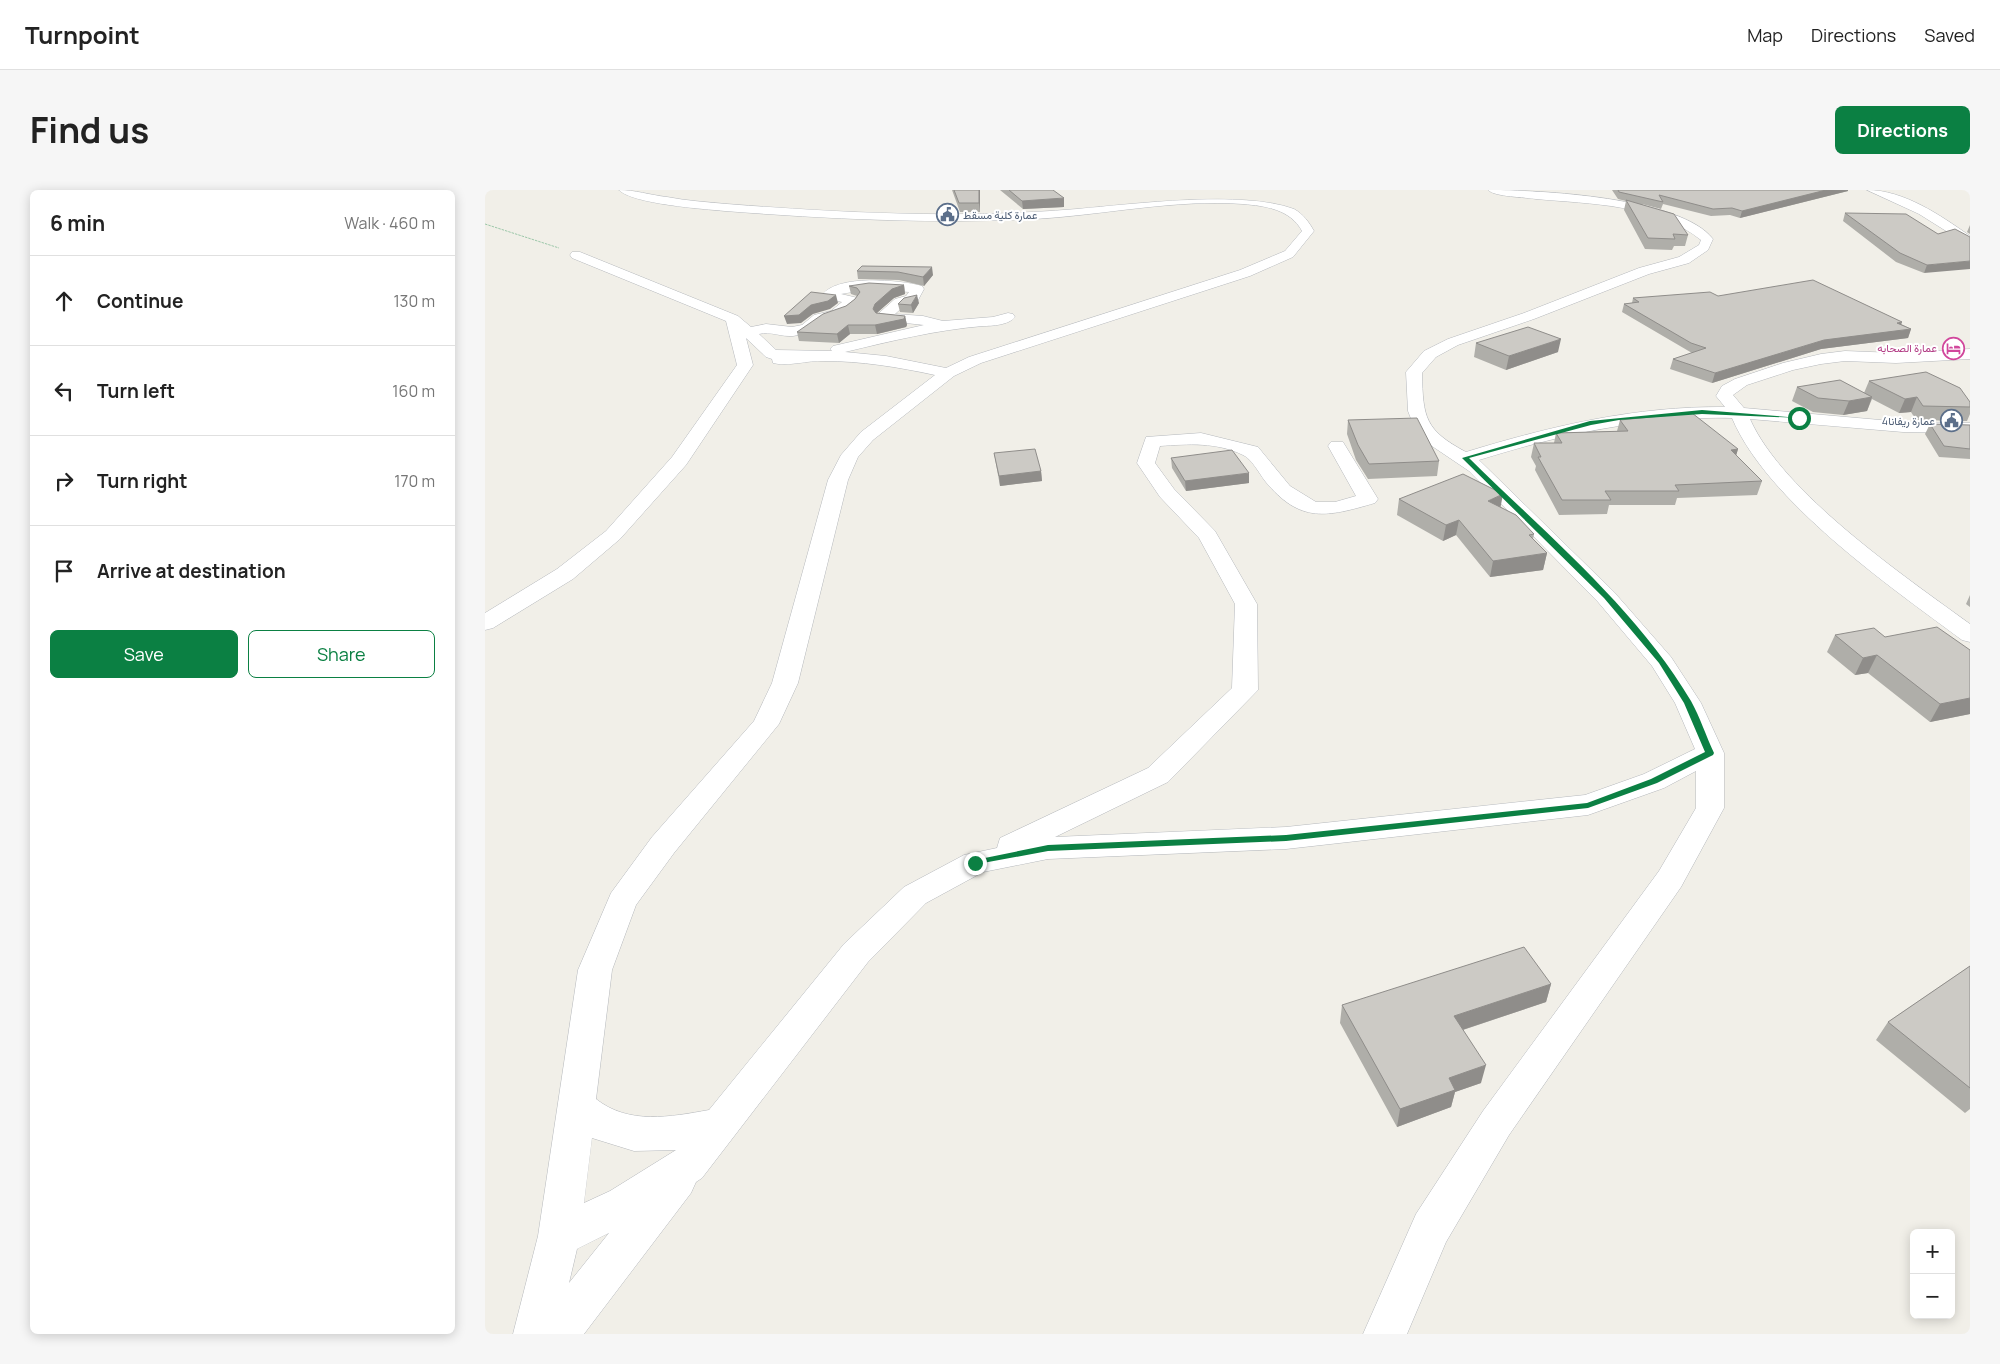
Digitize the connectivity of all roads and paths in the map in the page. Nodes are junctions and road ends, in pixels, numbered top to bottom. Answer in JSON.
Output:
{"nodes":[{"id":1,"x":624,"y":190,"type":"edge"},
{"id":2,"x":1493,"y":190,"type":"edge"},
{"id":3,"x":1872,"y":190,"type":"edge"},
{"id":4,"x":1288,"y":194,"type":"dead end"},
{"id":5,"x":1269,"y":205,"type":"junction"},
{"id":6,"x":485,"y":224,"type":"edge"},
{"id":7,"x":1970,"y":242,"type":"edge"},
{"id":8,"x":576,"y":254,"type":"joint"},
{"id":9,"x":1008,"y":317,"type":"dead end"},
{"id":10,"x":733,"y":319,"type":"junction"},
{"id":11,"x":943,"y":324,"type":"junction"},
{"id":12,"x":749,"y":332,"type":"junction"},
{"id":13,"x":1970,"y":354,"type":"edge"},
{"id":14,"x":798,"y":356,"type":"junction"},
{"id":15,"x":821,"y":357,"type":"junction"},
{"id":16,"x":1896,"y":358,"type":"junction"},
{"id":17,"x":754,"y":364,"type":"junction"},
{"id":18,"x":948,"y":373,"type":"junction"},
{"id":19,"x":1796,"y":381,"type":"dead end"},
{"id":20,"x":1739,"y":413,"type":"junction"},
{"id":21,"x":1823,"y":420,"type":"junction"},
{"id":22,"x":1970,"y":428,"type":"edge"},
{"id":23,"x":1337,"y":446,"type":"dead end"},
{"id":24,"x":1465,"y":458,"type":"junction"},
{"id":25,"x":485,"y":623,"type":"edge"},
{"id":26,"x":1970,"y":635,"type":"edge"},
{"id":27,"x":485,"y":640,"type":"edge"},
{"id":28,"x":1710,"y":753,"type":"junction"},
{"id":29,"x":1082,"y":812,"type":"junction"},
{"id":30,"x":1123,"y":845,"type":"junction"},
{"id":31,"x":975,"y":863,"type":"junction"},
{"id":32,"x":577,"y":1106,"type":"junction"},
{"id":33,"x":720,"y":1125,"type":"junction"},
{"id":34,"x":688,"y":1165,"type":"junction"},
{"id":35,"x":559,"y":1236,"type":"junction"},
{"id":36,"x":535,"y":1334,"type":"edge"},
{"id":37,"x":556,"y":1334,"type":"edge"},
{"id":38,"x":1385,"y":1334,"type":"edge"}],
"edges":[{"from":1,"to":5,"type":"street"},
{"from":2,"to":24,"type":"street"},
{"from":3,"to":7,"type":"street"},
{"from":4,"to":5,"type":"street"},
{"from":5,"to":18,"type":"street"},
{"from":6,"to":8,"type":"path"},
{"from":8,"to":10,"type":"street"},
{"from":9,"to":11,"type":"street"},
{"from":10,"to":12,"type":"street"},
{"from":10,"to":17,"type":"street"},
{"from":11,"to":12,"type":"street"},
{"from":11,"to":15,"type":"street"},
{"from":12,"to":14,"type":"street"},
{"from":13,"to":16,"type":"street"},
{"from":14,"to":15,"type":"street"},
{"from":14,"to":17,"type":"street"},
{"from":15,"to":18,"type":"street"},
{"from":16,"to":19,"type":"street"},
{"from":16,"to":20,"type":"street"},
{"from":17,"to":25,"type":"street"},
{"from":17,"to":27,"type":"street"},
{"from":18,"to":32,"type":"street"},
{"from":20,"to":21,"type":"street"},
{"from":20,"to":21,"type":"street"},
{"from":20,"to":24,"type":"street"},
{"from":20,"to":26,"type":"street"},
{"from":21,"to":22,"type":"street"},
{"from":23,"to":29,"type":"street"},
{"from":24,"to":28,"type":"street"},
{"from":28,"to":30,"type":"street"},
{"from":28,"to":38,"type":"street"},
{"from":29,"to":30,"type":"street"},
{"from":29,"to":31,"type":"street"},
{"from":30,"to":31,"type":"street"},
{"from":31,"to":33,"type":"street"},
{"from":32,"to":33,"type":"street"},
{"from":32,"to":35,"type":"street"},
{"from":33,"to":34,"type":"street"},
{"from":34,"to":35,"type":"street"},
{"from":34,"to":37,"type":"street"},
{"from":35,"to":36,"type":"street"}]}
